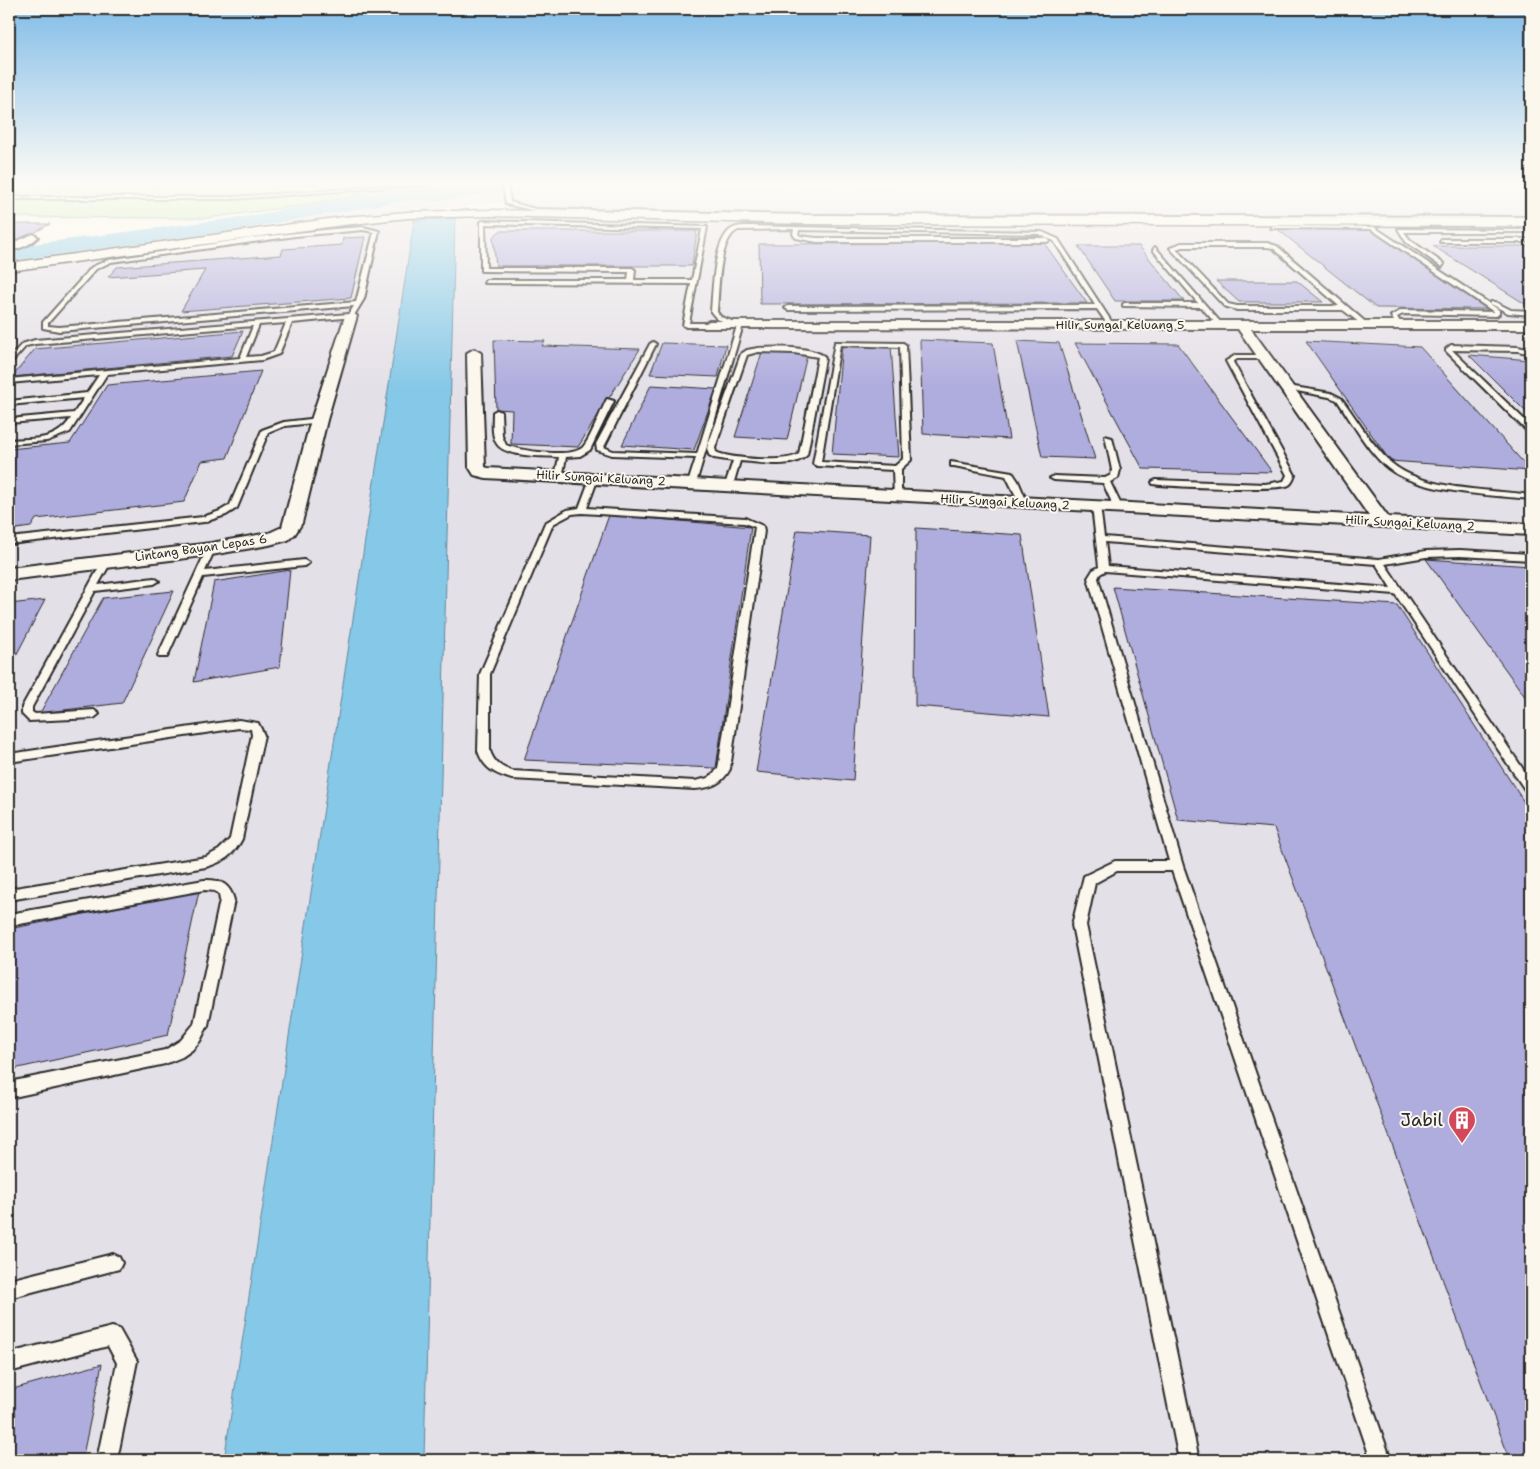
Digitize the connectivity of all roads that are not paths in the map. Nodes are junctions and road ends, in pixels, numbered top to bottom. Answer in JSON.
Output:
{"nodes":[{"id":1,"x":114,"y":253,"type":"edge"},
{"id":2,"x":172,"y":253,"type":"edge"},
{"id":3,"x":372,"y":253,"type":"edge"},
{"id":4,"x":483,"y":253,"type":"edge"},
{"id":5,"x":700,"y":253,"type":"edge"},
{"id":6,"x":721,"y":253,"type":"edge"},
{"id":7,"x":1064,"y":253,"type":"edge"},
{"id":8,"x":1158,"y":253,"type":"edge"},
{"id":9,"x":1177,"y":253,"type":"edge"},
{"id":10,"x":1281,"y":253,"type":"edge"},
{"id":11,"x":1409,"y":253,"type":"edge"},
{"id":12,"x":1424,"y":253,"type":"edge"},
{"id":13,"x":9,"y":267,"type":"edge"},
{"id":14,"x":1450,"y":271,"type":"dead end"},
{"id":15,"x":1458,"y":277,"type":"dead end"},
{"id":16,"x":486,"y":282,"type":"dead end"},
{"id":17,"x":631,"y":282,"type":"junction"},
{"id":18,"x":694,"y":282,"type":"junction"},
{"id":19,"x":1125,"y":305,"type":"dead end"},
{"id":20,"x":1203,"y":305,"type":"junction"},
{"id":21,"x":1099,"y":307,"type":"junction"},
{"id":22,"x":788,"y":308,"type":"dead end"},
{"id":23,"x":1344,"y":308,"type":"junction"},
{"id":24,"x":354,"y":310,"type":"junction"},
{"id":25,"x":1531,"y":313,"type":"edge"},
{"id":26,"x":290,"y":321,"type":"junction"},
{"id":27,"x":257,"y":324,"type":"junction"},
{"id":28,"x":1110,"y":324,"type":"junction"},
{"id":29,"x":709,"y":325,"type":"joint"},
{"id":30,"x":740,"y":325,"type":"junction"},
{"id":31,"x":1220,"y":325,"type":"junction"},
{"id":32,"x":1242,"y":325,"type":"junction"},
{"id":33,"x":1366,"y":325,"type":"junction"},
{"id":34,"x":1399,"y":325,"type":"junction"},
{"id":35,"x":1531,"y":325,"type":"edge"},
{"id":36,"x":653,"y":344,"type":"dead end"},
{"id":37,"x":1531,"y":352,"type":"edge"},
{"id":38,"x":474,"y":353,"type":"dead end"},
{"id":39,"x":1265,"y":357,"type":"junction"},
{"id":40,"x":242,"y":360,"type":"junction"},
{"id":41,"x":9,"y":362,"type":"edge"},
{"id":42,"x":104,"y":373,"type":"junction"},
{"id":43,"x":9,"y":381,"type":"edge"},
{"id":44,"x":65,"y":382,"type":"dead end"},
{"id":45,"x":9,"y":387,"type":"edge"},
{"id":46,"x":1288,"y":388,"type":"junction"},
{"id":47,"x":90,"y":395,"type":"junction"},
{"id":48,"x":610,"y":401,"type":"dead end"},
{"id":49,"x":9,"y":403,"type":"edge"},
{"id":50,"x":496,"y":412,"type":"dead end"},
{"id":51,"x":77,"y":415,"type":"junction"},
{"id":52,"x":319,"y":420,"type":"junction"},
{"id":53,"x":9,"y":421,"type":"edge"},
{"id":54,"x":1531,"y":430,"type":"edge"},
{"id":55,"x":1108,"y":438,"type":"dead end"},
{"id":56,"x":9,"y":442,"type":"edge"},
{"id":57,"x":563,"y":455,"type":"junction"},
{"id":58,"x":699,"y":456,"type":"junction"},
{"id":59,"x":737,"y":459,"type":"junction"},
{"id":60,"x":954,"y":464,"type":"dead end"},
{"id":61,"x":897,"y":468,"type":"junction"},
{"id":62,"x":559,"y":476,"type":"junction"},
{"id":63,"x":594,"y":478,"type":"junction"},
{"id":64,"x":1054,"y":478,"type":"dead end"},
{"id":65,"x":1106,"y":481,"type":"junction"},
{"id":66,"x":1156,"y":482,"type":"dead end"},
{"id":67,"x":692,"y":483,"type":"junction"},
{"id":68,"x":729,"y":485,"type":"junction"},
{"id":69,"x":898,"y":497,"type":"junction"},
{"id":70,"x":1531,"y":497,"type":"edge"},
{"id":71,"x":1023,"y":502,"type":"junction"},
{"id":72,"x":1096,"y":506,"type":"junction"},
{"id":73,"x":1118,"y":507,"type":"junction"},
{"id":74,"x":582,"y":510,"type":"junction"},
{"id":75,"x":1384,"y":522,"type":"junction"},
{"id":76,"x":1531,"y":530,"type":"edge"},
{"id":77,"x":1101,"y":539,"type":"junction"},
{"id":78,"x":9,"y":541,"type":"edge"},
{"id":79,"x":211,"y":549,"type":"junction"},
{"id":80,"x":1531,"y":557,"type":"edge"},
{"id":81,"x":106,"y":562,"type":"junction"},
{"id":82,"x":1379,"y":562,"type":"junction"},
{"id":83,"x":304,"y":563,"type":"dead end"},
{"id":84,"x":1104,"y":568,"type":"junction"},
{"id":85,"x":9,"y":574,"type":"edge"},
{"id":86,"x":199,"y":575,"type":"junction"},
{"id":87,"x":154,"y":581,"type":"dead end"},
{"id":88,"x":90,"y":589,"type":"junction"},
{"id":89,"x":1398,"y":590,"type":"junction"},
{"id":90,"x":163,"y":655,"type":"dead end"},
{"id":91,"x":94,"y":714,"type":"dead end"},
{"id":92,"x":9,"y":758,"type":"edge"},
{"id":93,"x":1531,"y":790,"type":"edge"},
{"id":94,"x":1177,"y":866,"type":"junction"},
{"id":95,"x":9,"y":895,"type":"edge"},
{"id":96,"x":9,"y":920,"type":"edge"},
{"id":97,"x":9,"y":1090,"type":"edge"},
{"id":98,"x":113,"y":1263,"type":"dead end"},
{"id":99,"x":9,"y":1289,"type":"edge"},
{"id":100,"x":9,"y":1362,"type":"edge"},
{"id":101,"x":108,"y":1460,"type":"edge"},
{"id":102,"x":1189,"y":1460,"type":"edge"},
{"id":103,"x":1381,"y":1460,"type":"edge"}],
"edges":[{"from":1,"to":13,"type":"street"},
{"from":2,"to":24,"type":"lane"},
{"from":3,"to":24,"type":"lane"},
{"from":4,"to":17,"type":"lane"},
{"from":5,"to":18,"type":"lane"},
{"from":6,"to":30,"type":"lane"},
{"from":7,"to":21,"type":"lane"},
{"from":8,"to":20,"type":"lane"},
{"from":9,"to":23,"type":"lane"},
{"from":10,"to":23,"type":"lane"},
{"from":11,"to":34,"type":"lane"},
{"from":12,"to":14,"type":"lane"},
{"from":15,"to":25,"type":"lane"},
{"from":16,"to":17,"type":"lane"},
{"from":17,"to":18,"type":"lane"},
{"from":18,"to":29,"type":"lane"},
{"from":19,"to":20,"type":"lane"},
{"from":20,"to":31,"type":"lane"},
{"from":21,"to":22,"type":"lane"},
{"from":21,"to":28,"type":"lane"},
{"from":23,"to":33,"type":"lane"},
{"from":24,"to":26,"type":"lane"},
{"from":24,"to":52,"type":"street","name":"Lintang Bayan Lepas 6"},
{"from":26,"to":27,"type":"lane"},
{"from":26,"to":40,"type":"lane"},
{"from":27,"to":40,"type":"lane"},
{"from":27,"to":41,"type":"lane"},
{"from":28,"to":30,"type":"street","name":"Hilir Sungai Keluang 5"},
{"from":28,"to":31,"type":"street","name":"Hilir Sungai Keluang 5"},
{"from":29,"to":30,"type":"street","name":"Hilir Sungai Keluang 5"},
{"from":30,"to":58,"type":"lane"},
{"from":31,"to":32,"type":"street","name":"Hilir Sungai Keluang 5"},
{"from":32,"to":33,"type":"street","name":"Hilir Sungai Keluang 5"},
{"from":32,"to":39,"type":"street"},
{"from":33,"to":34,"type":"street","name":"Hilir Sungai Keluang 5"},
{"from":34,"to":35,"type":"street","name":"Hilir Sungai Keluang 5"},
{"from":36,"to":58,"type":"lane"},
{"from":37,"to":54,"type":"lane"},
{"from":38,"to":62,"type":"street","name":"Hilir Sungai Keluang 2"},
{"from":39,"to":46,"type":"street"},
{"from":39,"to":66,"type":"lane"},
{"from":40,"to":42,"type":"lane"},
{"from":42,"to":43,"type":"lane"},
{"from":42,"to":47,"type":"lane"},
{"from":44,"to":45,"type":"lane"},
{"from":46,"to":70,"type":"lane"},
{"from":46,"to":75,"type":"street"},
{"from":47,"to":49,"type":"lane"},
{"from":47,"to":51,"type":"lane"},
{"from":48,"to":57,"type":"lane"},
{"from":50,"to":57,"type":"lane"},
{"from":51,"to":53,"type":"lane"},
{"from":51,"to":56,"type":"lane"},
{"from":52,"to":78,"type":"lane"},
{"from":52,"to":79,"type":"street","name":"Lintang Bayan Lepas 6"},
{"from":55,"to":65,"type":"lane"},
{"from":57,"to":62,"type":"lane"},
{"from":58,"to":67,"type":"lane"},
{"from":59,"to":59,"type":"lane"},
{"from":59,"to":68,"type":"lane"},
{"from":60,"to":71,"type":"lane"},
{"from":61,"to":61,"type":"lane"},
{"from":61,"to":69,"type":"lane"},
{"from":62,"to":63,"type":"street","name":"Hilir Sungai Keluang 2"},
{"from":63,"to":67,"type":"street","name":"Hilir Sungai Keluang 2"},
{"from":63,"to":74,"type":"lane"},
{"from":64,"to":65,"type":"lane"},
{"from":65,"to":73,"type":"lane"},
{"from":67,"to":68,"type":"street","name":"Hilir Sungai Keluang 2"},
{"from":68,"to":69,"type":"street","name":"Hilir Sungai Keluang 2"},
{"from":69,"to":71,"type":"street","name":"Hilir Sungai Keluang 2"},
{"from":71,"to":72,"type":"street","name":"Hilir Sungai Keluang 2"},
{"from":72,"to":73,"type":"street","name":"Hilir Sungai Keluang 2"},
{"from":72,"to":77,"type":"lane"},
{"from":73,"to":75,"type":"street","name":"Hilir Sungai Keluang 2"},
{"from":74,"to":74,"type":"lane"},
{"from":75,"to":76,"type":"street","name":"Hilir Sungai Keluang 2"},
{"from":77,"to":82,"type":"lane"},
{"from":77,"to":84,"type":"lane"},
{"from":79,"to":81,"type":"street","name":"Lintang Bayan Lepas 6"},
{"from":79,"to":86,"type":"lane"},
{"from":80,"to":82,"type":"lane"},
{"from":81,"to":85,"type":"street","name":"Lintang Bayan Lepas 6"},
{"from":81,"to":88,"type":"lane"},
{"from":82,"to":89,"type":"lane"},
{"from":83,"to":86,"type":"lane"},
{"from":84,"to":89,"type":"lane"},
{"from":84,"to":94,"type":"lane"},
{"from":86,"to":90,"type":"lane"},
{"from":87,"to":88,"type":"lane"},
{"from":88,"to":91,"type":"lane"},
{"from":89,"to":93,"type":"lane"},
{"from":92,"to":95,"type":"lane"},
{"from":94,"to":102,"type":"lane"},
{"from":94,"to":103,"type":"lane"},
{"from":96,"to":97,"type":"lane"},
{"from":98,"to":99,"type":"lane"},
{"from":100,"to":101,"type":"lane"}]}
